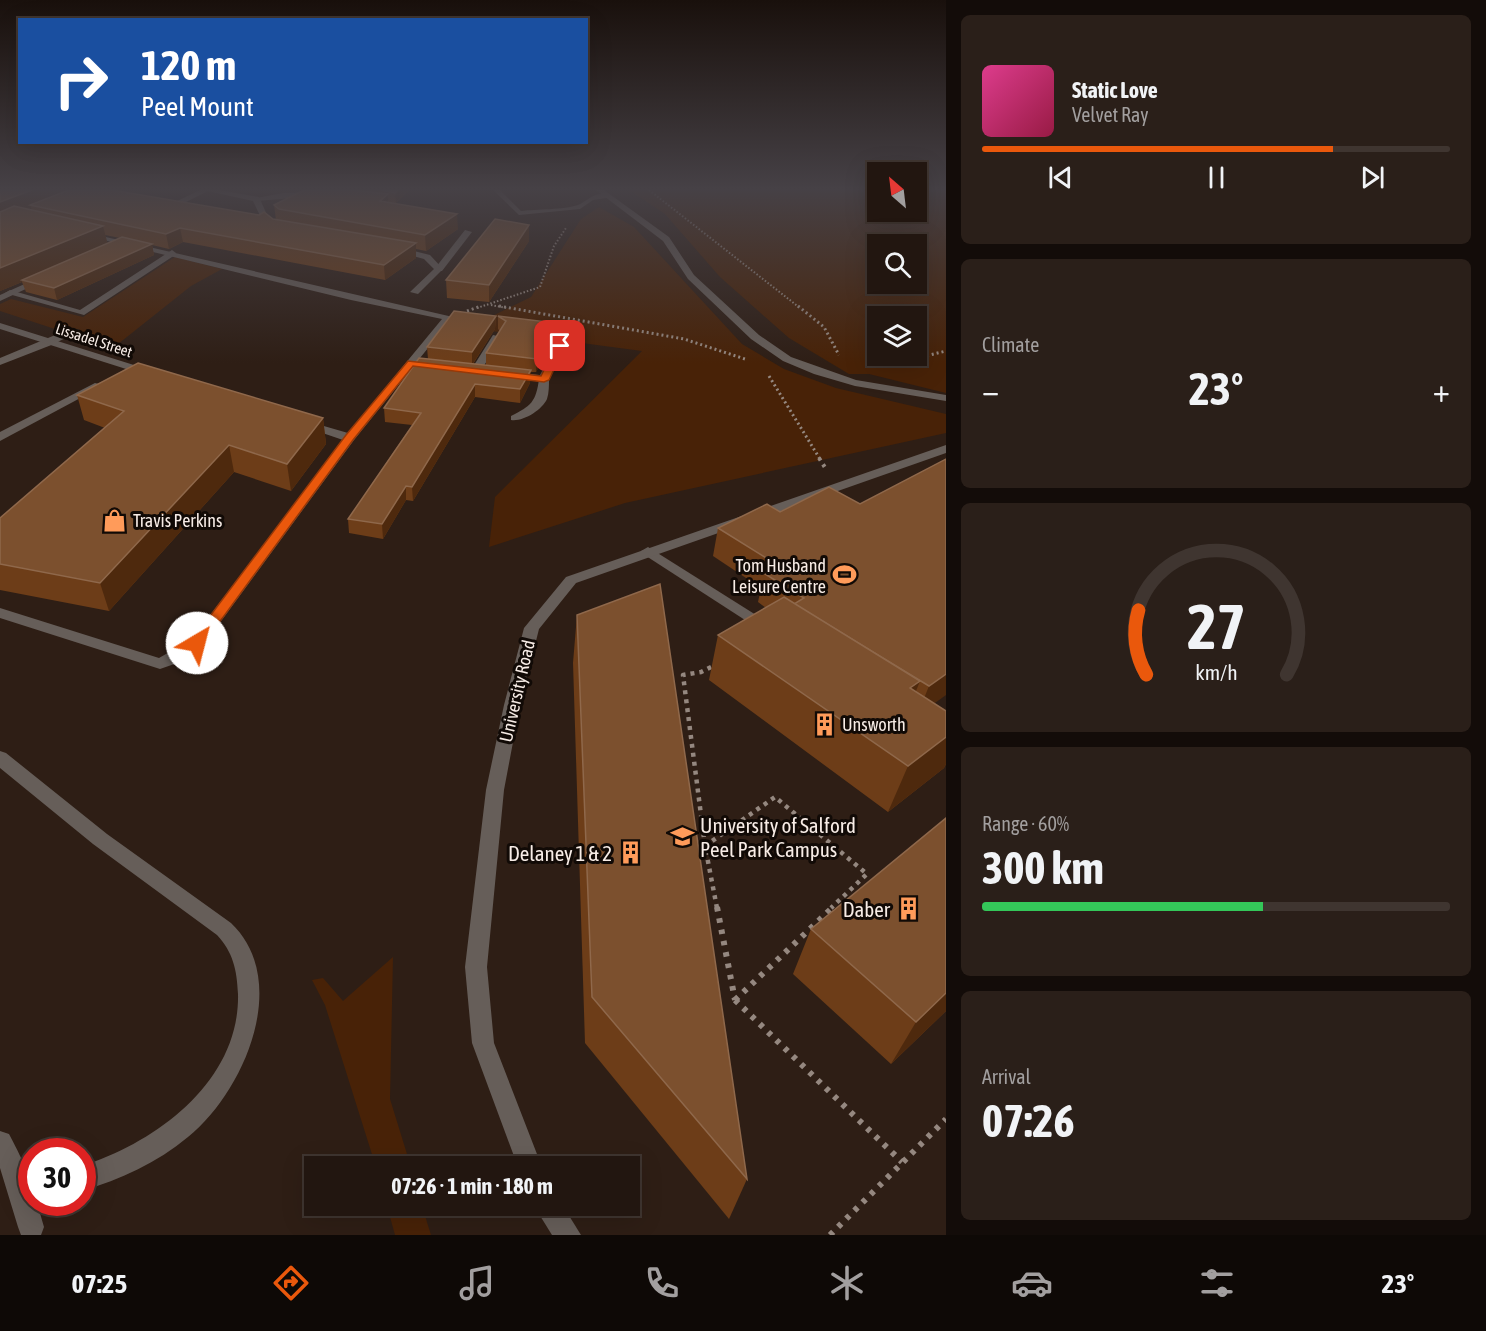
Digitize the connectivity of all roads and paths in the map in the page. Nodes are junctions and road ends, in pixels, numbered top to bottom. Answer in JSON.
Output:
{"nodes":[{"id":1,"x":114,"y":248,"type":"edge"},
{"id":2,"x":150,"y":248,"type":"edge"},
{"id":3,"x":391,"y":248,"type":"edge"},
{"id":4,"x":455,"y":248,"type":"edge"},
{"id":5,"x":553,"y":248,"type":"edge"},
{"id":6,"x":672,"y":248,"type":"edge"},
{"id":7,"x":725,"y":248,"type":"edge"},
{"id":8,"x":105,"y":252,"type":"edge"},
{"id":9,"x":172,"y":253,"type":"junction"},
{"id":10,"x":439,"y":268,"type":"junction"},
{"id":11,"x":52,"y":275,"type":"edge"},
{"id":12,"x":415,"y":292,"type":"dead end"},
{"id":13,"x":10,"y":293,"type":"junction"},
{"id":14,"x":0,"y":298,"type":"edge"},
{"id":15,"x":0,"y":326,"type":"edge"},
{"id":16,"x":75,"y":330,"type":"dead end"},
{"id":17,"x":499,"y":333,"type":"edge"},
{"id":18,"x":49,"y":341,"type":"junction"},
{"id":19,"x":560,"y":346,"type":"dead end"},
{"id":20,"x":946,"y":351,"type":"edge"},
{"id":21,"x":751,"y":361,"type":"dead end"},
{"id":22,"x":0,"y":362,"type":"edge"},
{"id":23,"x":130,"y":367,"type":"junction"},
{"id":24,"x":769,"y":374,"type":"dead end"},
{"id":25,"x":848,"y":377,"type":"junction"},
{"id":26,"x":163,"y":378,"type":"edge"},
{"id":27,"x":544,"y":380,"type":"junction"},
{"id":28,"x":946,"y":398,"type":"edge"},
{"id":29,"x":514,"y":418,"type":"dead end"},
{"id":30,"x":295,"y":420,"type":"edge"},
{"id":31,"x":0,"y":437,"type":"edge"},
{"id":32,"x":350,"y":438,"type":"junction"},
{"id":33,"x":946,"y":449,"type":"edge"},
{"id":34,"x":836,"y":485,"type":"junction"},
{"id":35,"x":648,"y":551,"type":"junction"},
{"id":36,"x":0,"y":613,"type":"edge"},
{"id":37,"x":785,"y":639,"type":"edge"},
{"id":38,"x":720,"y":662,"type":"dead end"},
{"id":39,"x":0,"y":758,"type":"edge"},
{"id":40,"x":705,"y":846,"type":"junction"},
{"id":41,"x":735,"y":1000,"type":"junction"},
{"id":42,"x":946,"y":1119,"type":"edge"},
{"id":43,"x":0,"y":1143,"type":"edge"},
{"id":44,"x":526,"y":1156,"type":"edge"},
{"id":45,"x":902,"y":1162,"type":"junction"},
{"id":46,"x":96,"y":1174,"type":"edge"},
{"id":47,"x":18,"y":1176,"type":"edge"},
{"id":48,"x":30,"y":1216,"type":"edge"},
{"id":49,"x":554,"y":1216,"type":"edge"},
{"id":50,"x":31,"y":1227,"type":"dead end"},
{"id":51,"x":568,"y":1235,"type":"edge"},
{"id":52,"x":830,"y":1235,"type":"edge"}],
"edges":[{"from":1,"to":8,"type":"street"},
{"from":2,"to":9,"type":"street"},
{"from":3,"to":10,"type":"street"},
{"from":4,"to":10,"type":"street"},
{"from":5,"to":21,"type":"path"},
{"from":6,"to":25,"type":"street"},
{"from":7,"to":25,"type":"path"},
{"from":9,"to":13,"type":"street"},
{"from":9,"to":32,"type":"street"},
{"from":10,"to":12,"type":"street"},
{"from":11,"to":13,"type":"street"},
{"from":13,"to":14,"type":"street"},
{"from":15,"to":18,"type":"street","name":"Lissadel Street"},
{"from":16,"to":18,"type":"street"},
{"from":17,"to":27,"type":"street"},
{"from":18,"to":22,"type":"street"},
{"from":18,"to":23,"type":"street","name":"Lissadel Street"},
{"from":19,"to":27,"type":"street"},
{"from":20,"to":25,"type":"path"},
{"from":23,"to":26,"type":"street","name":"Lissadel Street"},
{"from":23,"to":31,"type":"street"},
{"from":24,"to":34,"type":"path"},
{"from":25,"to":28,"type":"street"},
{"from":27,"to":29,"type":"street"},
{"from":30,"to":32,"type":"street"},
{"from":32,"to":36,"type":"street"},
{"from":33,"to":34,"type":"street","name":"University Road"},
{"from":34,"to":35,"type":"street","name":"University Road"},
{"from":35,"to":37,"type":"street"},
{"from":35,"to":44,"type":"street","name":"University Road"},
{"from":38,"to":40,"type":"path"},
{"from":39,"to":46,"type":"street"},
{"from":40,"to":41,"type":"path"},
{"from":40,"to":41,"type":"path"},
{"from":41,"to":45,"type":"path"},
{"from":42,"to":45,"type":"path"},
{"from":43,"to":47,"type":"street"},
{"from":45,"to":52,"type":"path"},
{"from":48,"to":50,"type":"street"},
{"from":49,"to":51,"type":"street"}]}
